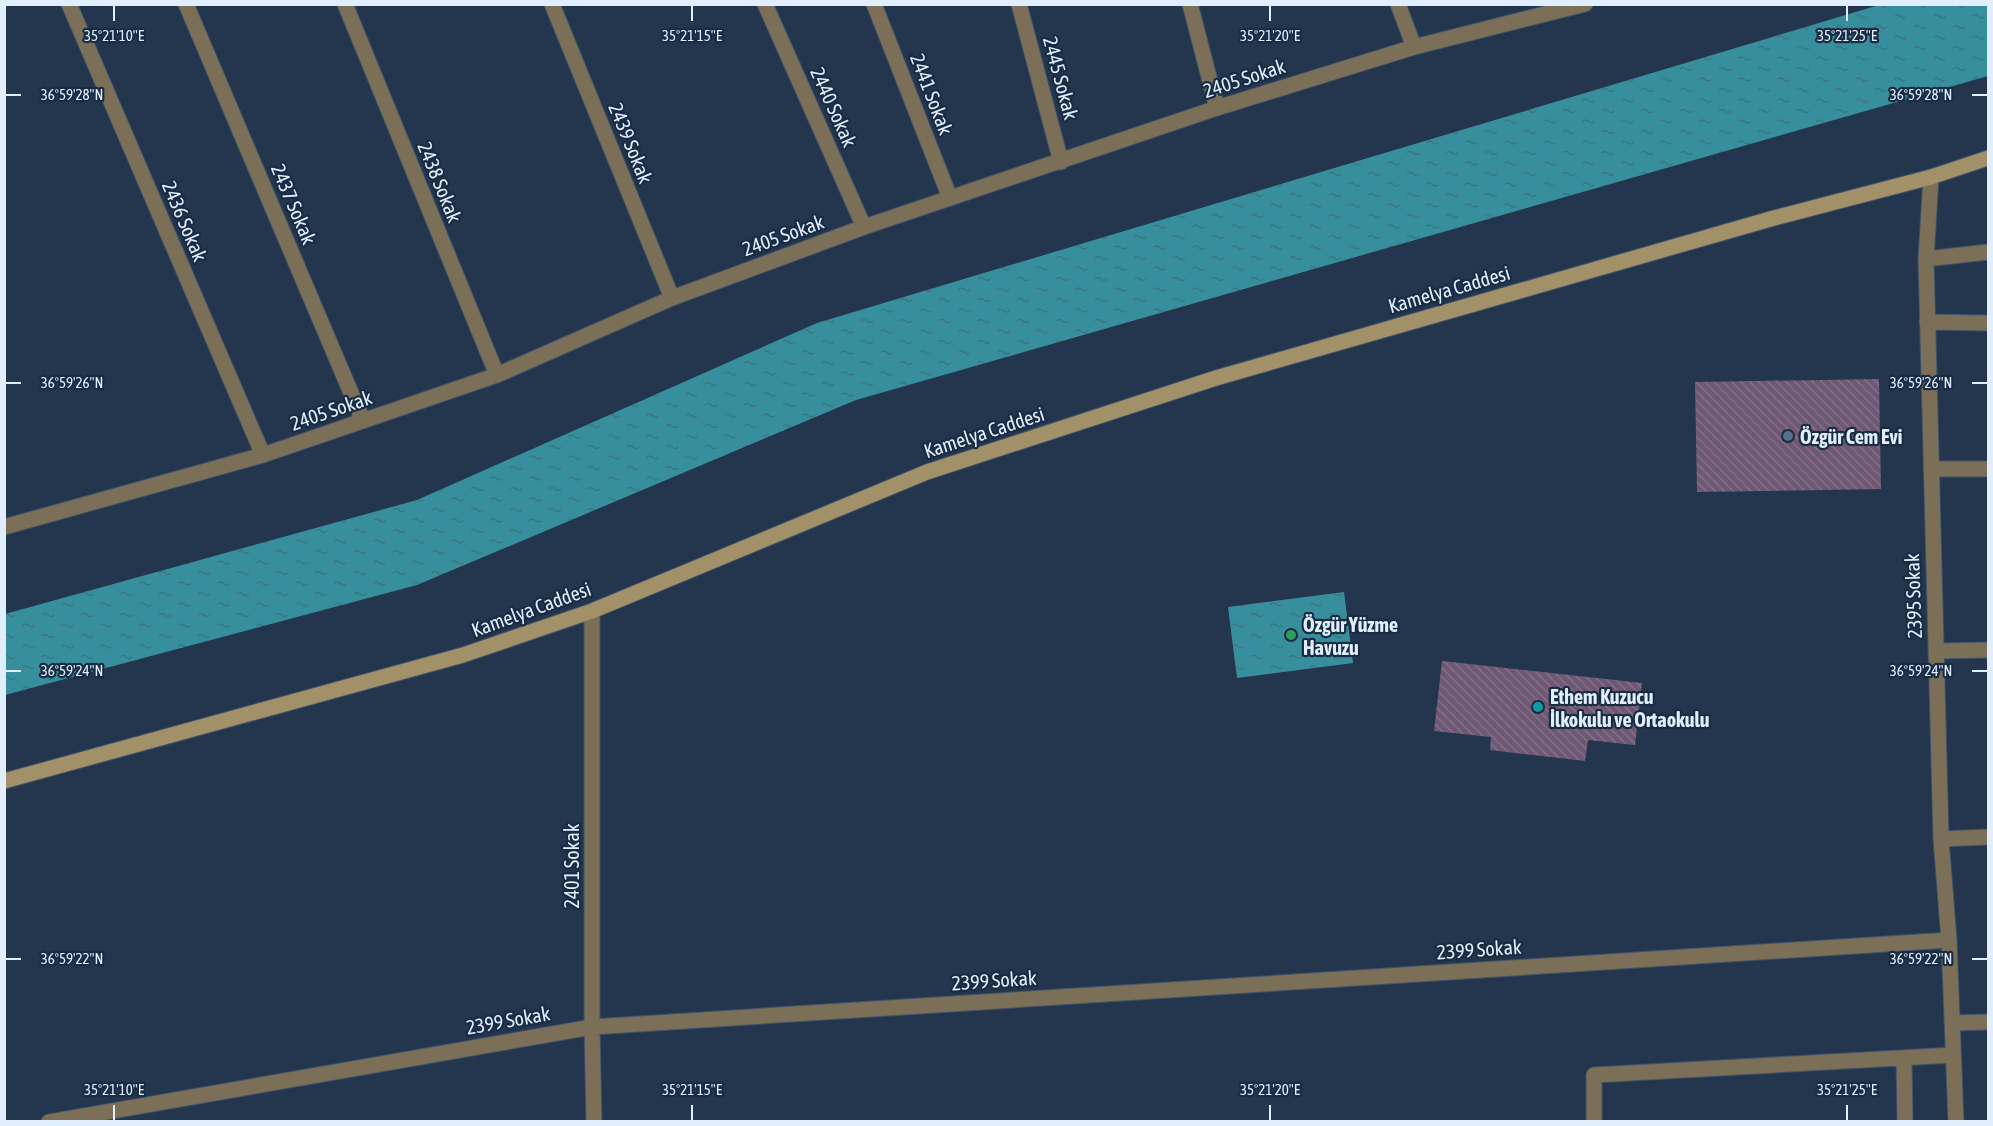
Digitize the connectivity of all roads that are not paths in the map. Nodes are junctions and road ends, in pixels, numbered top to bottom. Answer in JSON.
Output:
{"nodes":[{"id":1,"x":69,"y":4,"type":"edge"},
{"id":2,"x":186,"y":4,"type":"edge"},
{"id":3,"x":345,"y":4,"type":"edge"},
{"id":4,"x":552,"y":4,"type":"edge"},
{"id":5,"x":765,"y":4,"type":"edge"},
{"id":6,"x":874,"y":4,"type":"edge"},
{"id":7,"x":1019,"y":4,"type":"edge"},
{"id":8,"x":1190,"y":4,"type":"edge"},
{"id":9,"x":1398,"y":4,"type":"edge"},
{"id":10,"x":1585,"y":4,"type":"edge"},
{"id":11,"x":1414,"y":47,"type":"junction"},
{"id":12,"x":1217,"y":108,"type":"junction"},
{"id":13,"x":1989,"y":158,"type":"edge"},
{"id":14,"x":1061,"y":162,"type":"junction"},
{"id":15,"x":1931,"y":177,"type":"junction"},
{"id":16,"x":950,"y":198,"type":"junction"},
{"id":17,"x":864,"y":227,"type":"junction"},
{"id":18,"x":1989,"y":252,"type":"edge"},
{"id":19,"x":1926,"y":259,"type":"junction"},
{"id":20,"x":672,"y":298,"type":"junction"},
{"id":21,"x":1927,"y":322,"type":"junction"},
{"id":22,"x":1989,"y":323,"type":"edge"},
{"id":23,"x":497,"y":375,"type":"junction"},
{"id":24,"x":363,"y":421,"type":"junction"},
{"id":25,"x":263,"y":455,"type":"junction"},
{"id":26,"x":1931,"y":469,"type":"junction"},
{"id":27,"x":1989,"y":469,"type":"edge"},
{"id":28,"x":4,"y":527,"type":"edge"},
{"id":29,"x":592,"y":611,"type":"junction"},
{"id":30,"x":1989,"y":650,"type":"edge"},
{"id":31,"x":1936,"y":651,"type":"junction"},
{"id":32,"x":4,"y":781,"type":"edge"},
{"id":33,"x":1989,"y":837,"type":"edge"},
{"id":34,"x":1941,"y":839,"type":"junction"},
{"id":35,"x":1949,"y":940,"type":"junction"},
{"id":36,"x":1989,"y":1022,"type":"edge"},
{"id":37,"x":1952,"y":1023,"type":"junction"},
{"id":38,"x":592,"y":1027,"type":"junction"},
{"id":39,"x":1953,"y":1055,"type":"junction"},
{"id":40,"x":1904,"y":1058,"type":"junction"},
{"id":41,"x":49,"y":1122,"type":"edge"},
{"id":42,"x":594,"y":1122,"type":"edge"},
{"id":43,"x":1594,"y":1122,"type":"edge"},
{"id":44,"x":1905,"y":1122,"type":"edge"},
{"id":45,"x":1956,"y":1122,"type":"edge"}],
"edges":[{"from":1,"to":25,"type":"street","name":"2436 Sokak"},
{"from":2,"to":24,"type":"street","name":"2437 Sokak"},
{"from":3,"to":23,"type":"street","name":"2438 Sokak"},
{"from":4,"to":20,"type":"street","name":"2439 Sokak"},
{"from":5,"to":17,"type":"street","name":"2440 Sokak"},
{"from":6,"to":16,"type":"street","name":"2441 Sokak"},
{"from":7,"to":14,"type":"street","name":"2445 Sokak"},
{"from":8,"to":12,"type":"street"},
{"from":9,"to":11,"type":"street"},
{"from":10,"to":11,"type":"street","name":"2405 Sokak"},
{"from":11,"to":12,"type":"street","name":"2405 Sokak"},
{"from":12,"to":14,"type":"street","name":"2405 Sokak"},
{"from":13,"to":15,"type":"street","name":"Kamelya Caddesi"},
{"from":14,"to":16,"type":"street","name":"2405 Sokak"},
{"from":15,"to":19,"type":"street","name":"2395 Sokak"},
{"from":15,"to":29,"type":"street","name":"Kamelya Caddesi"},
{"from":16,"to":17,"type":"street","name":"2405 Sokak"},
{"from":17,"to":20,"type":"street","name":"2405 Sokak"},
{"from":18,"to":19,"type":"street"},
{"from":19,"to":21,"type":"street","name":"2395 Sokak"},
{"from":20,"to":23,"type":"street","name":"2405 Sokak"},
{"from":21,"to":22,"type":"street"},
{"from":21,"to":26,"type":"street","name":"2395 Sokak"},
{"from":23,"to":24,"type":"street","name":"2405 Sokak"},
{"from":24,"to":25,"type":"street","name":"2405 Sokak"},
{"from":25,"to":28,"type":"street","name":"2405 Sokak"},
{"from":26,"to":27,"type":"street"},
{"from":26,"to":31,"type":"street","name":"2395 Sokak"},
{"from":29,"to":32,"type":"street","name":"Kamelya Caddesi"},
{"from":29,"to":38,"type":"street","name":"2401 Sokak"},
{"from":30,"to":31,"type":"street"},
{"from":31,"to":34,"type":"street","name":"2395 Sokak"},
{"from":33,"to":34,"type":"street"},
{"from":34,"to":35,"type":"street","name":"2395 Sokak"},
{"from":35,"to":37,"type":"street","name":"2395 Sokak"},
{"from":35,"to":38,"type":"street","name":"2399 Sokak"},
{"from":36,"to":37,"type":"street"},
{"from":37,"to":39,"type":"street","name":"2395 Sokak"},
{"from":38,"to":41,"type":"street","name":"2399 Sokak"},
{"from":38,"to":42,"type":"street","name":"2401 Sokak"},
{"from":39,"to":40,"type":"street"},
{"from":39,"to":45,"type":"street","name":"2395 Sokak"},
{"from":40,"to":43,"type":"street"},
{"from":40,"to":44,"type":"street"}]}
